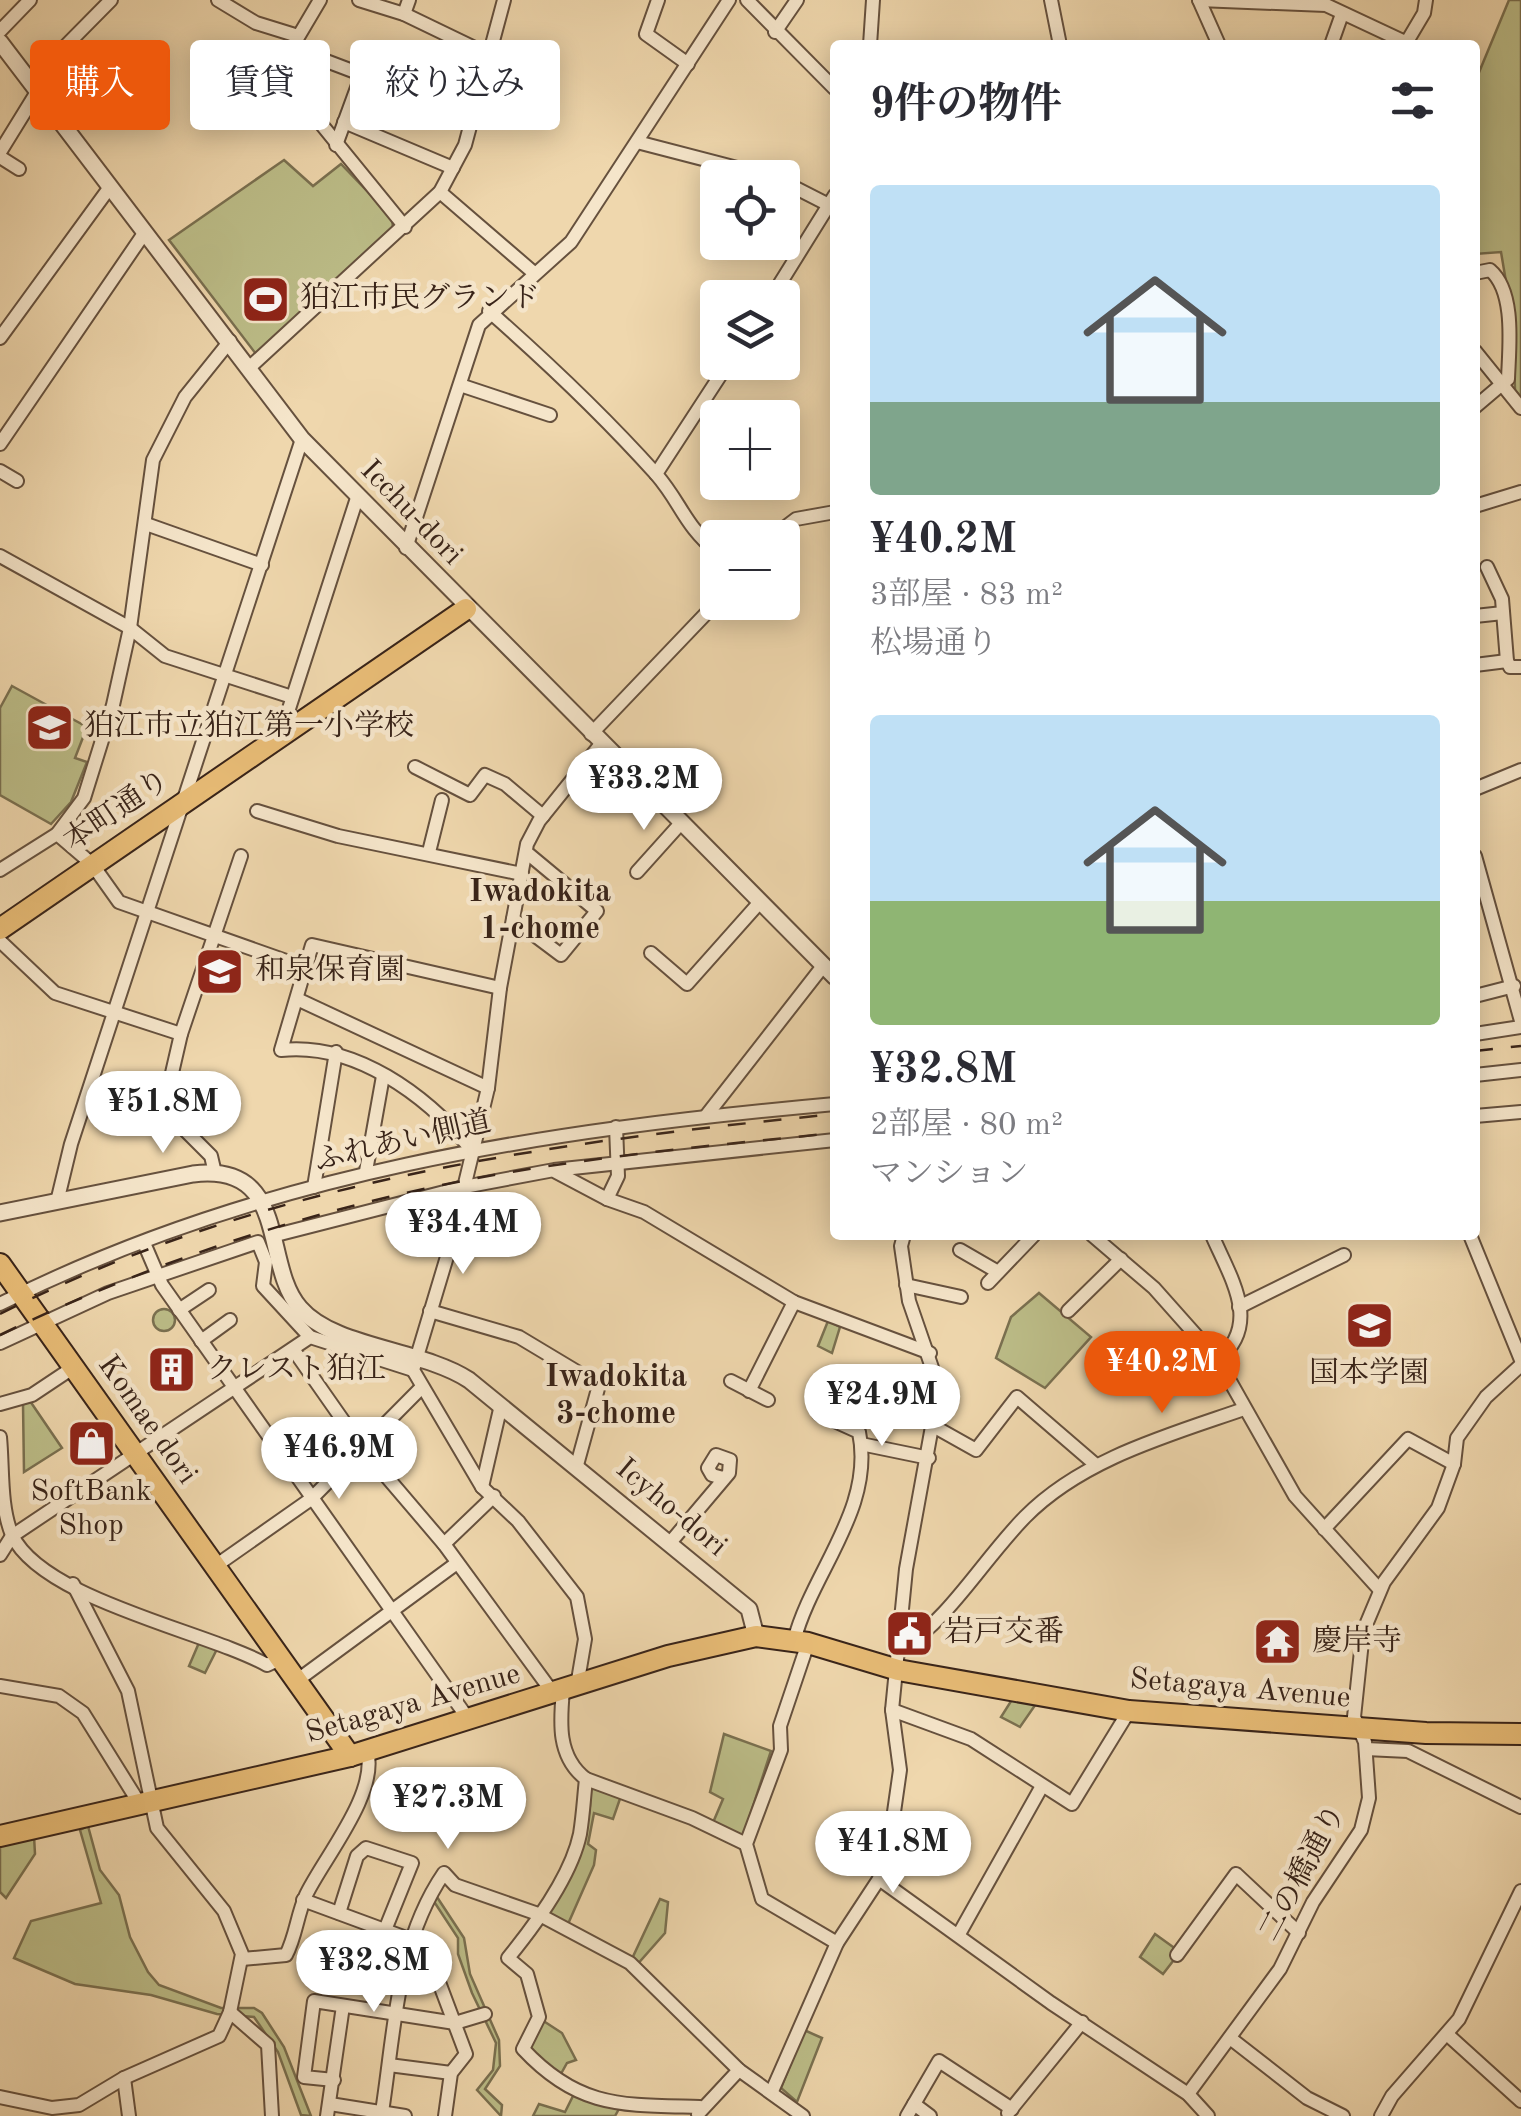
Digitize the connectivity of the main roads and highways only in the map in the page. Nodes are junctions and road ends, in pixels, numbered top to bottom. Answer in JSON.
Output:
{"nodes":[{"id":1,"x":466,"y":609,"type":"road end"},
{"id":2,"x":0,"y":929,"type":"edge"},
{"id":3,"x":0,"y":1264,"type":"edge"},
{"id":4,"x":1521,"y":1734,"type":"edge"},
{"id":5,"x":358,"y":1754,"type":"junction"},
{"id":6,"x":0,"y":1836,"type":"edge"}],
"edges":[{"from":1,"to":2,"type":"main road","name":"本町通り"},
{"from":3,"to":5,"type":"main road","name":"Komae dori"},
{"from":4,"to":5,"type":"main road","name":"Setagaya Avenue"},
{"from":5,"to":6,"type":"main road","name":"Setagaya Avenue"}]}
